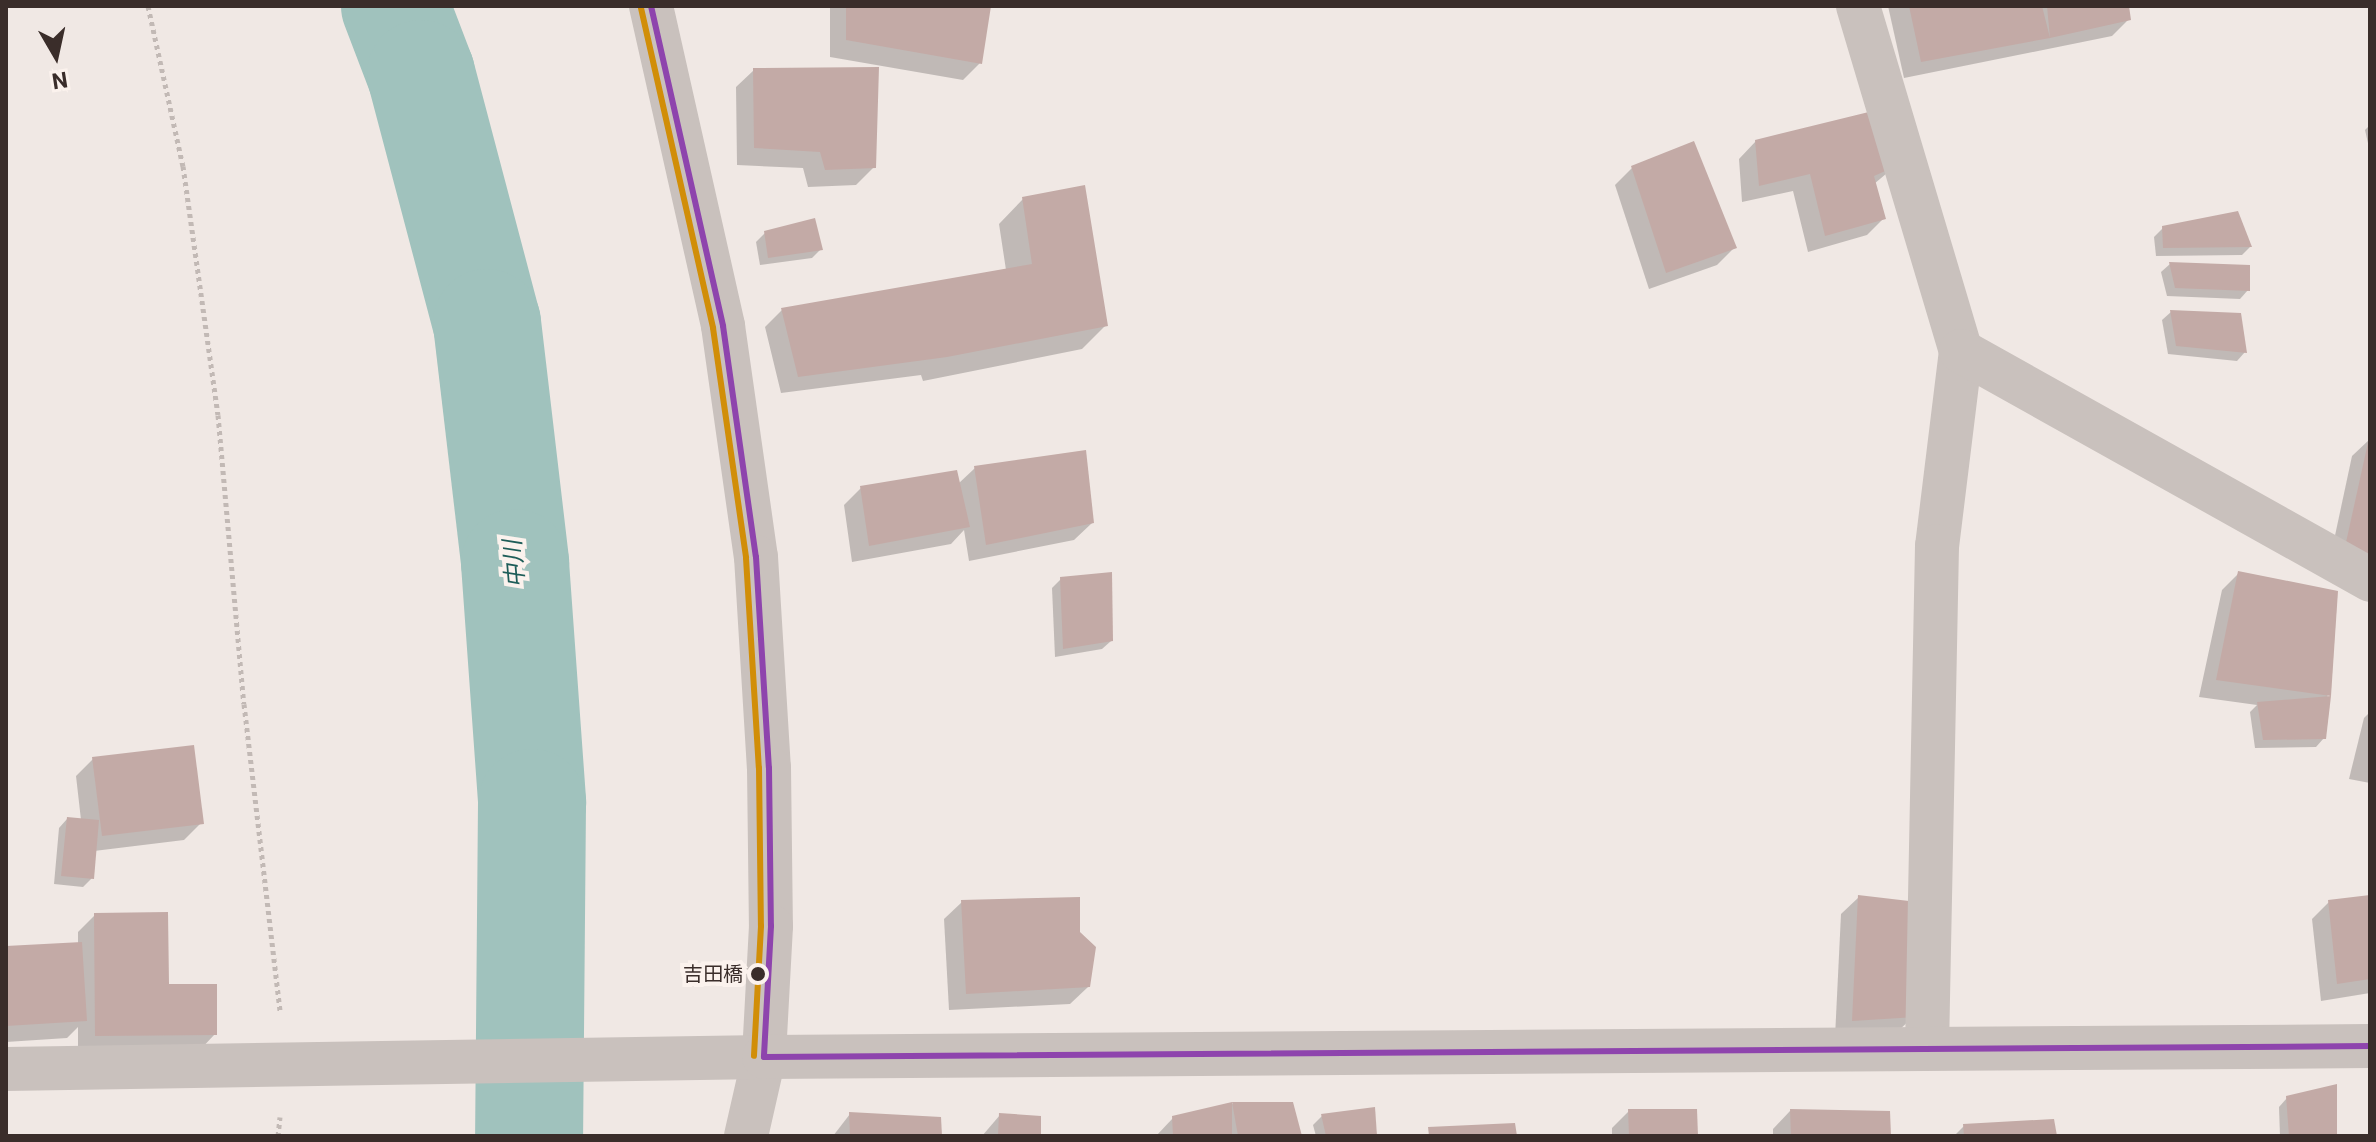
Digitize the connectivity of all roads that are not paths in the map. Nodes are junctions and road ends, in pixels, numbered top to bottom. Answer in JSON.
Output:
{"nodes":[{"id":1,"x":651,"y":6,"type":"edge"},
{"id":2,"x":1858,"y":6,"type":"edge"},
{"id":3,"x":1961,"y":351,"type":"junction"},
{"id":4,"x":2370,"y":580,"type":"edge"},
{"id":5,"x":2370,"y":1046,"type":"edge"},
{"id":6,"x":1927,"y":1048,"type":"junction"},
{"id":7,"x":764,"y":1057,"type":"junction"},
{"id":8,"x":6,"y":1069,"type":"edge"},
{"id":9,"x":746,"y":1136,"type":"edge"}],
"edges":[{"from":1,"to":7,"type":"street"},
{"from":2,"to":3,"type":"street"},
{"from":3,"to":4,"type":"street"},
{"from":3,"to":6,"type":"street"},
{"from":5,"to":6,"type":"street"},
{"from":6,"to":7,"type":"street"},
{"from":7,"to":8,"type":"street"},
{"from":7,"to":9,"type":"street"}]}
